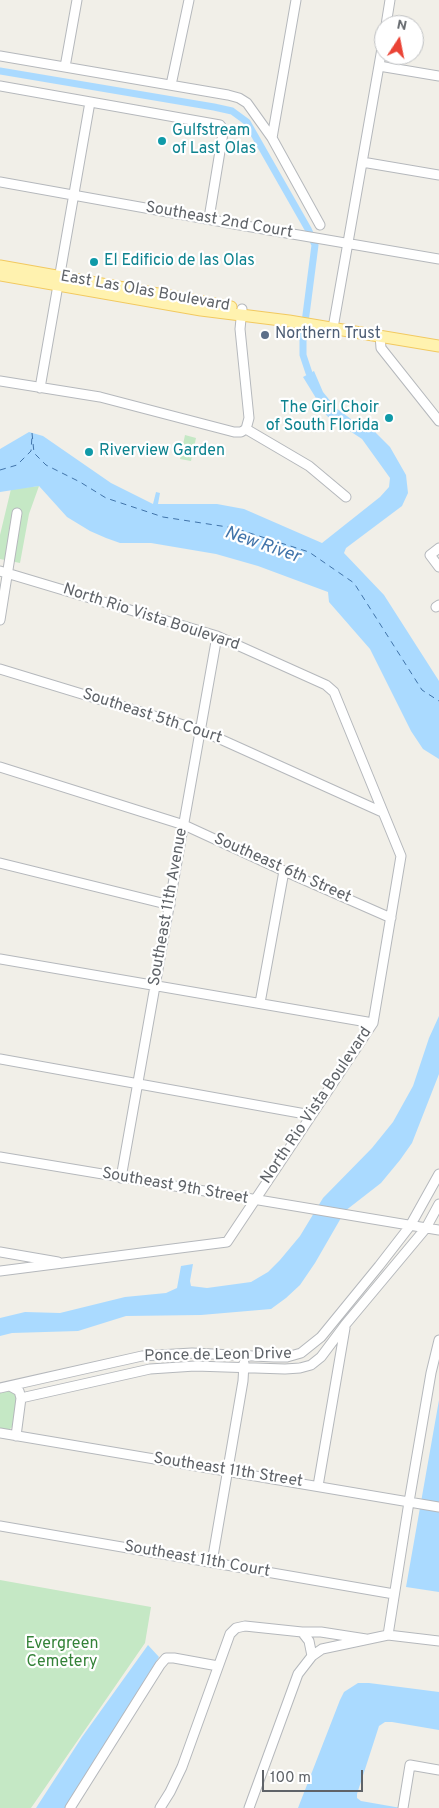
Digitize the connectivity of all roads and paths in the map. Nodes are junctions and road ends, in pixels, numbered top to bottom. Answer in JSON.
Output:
{"nodes":[{"id":1,"x":77,"y":0,"type":"edge"},
{"id":2,"x":189,"y":0,"type":"edge"},
{"id":3,"x":296,"y":0,"type":"edge"},
{"id":4,"x":390,"y":0,"type":"edge"},
{"id":5,"x":388,"y":15,"type":"edge"},
{"id":6,"x":0,"y":56,"type":"edge"},
{"id":7,"x":379,"y":66,"type":"joint"},
{"id":8,"x":65,"y":67,"type":"junction"},
{"id":9,"x":439,"y":76,"type":"edge"},
{"id":10,"x":0,"y":86,"type":"edge"},
{"id":11,"x":171,"y":86,"type":"junction"},
{"id":12,"x":90,"y":102,"type":"junction"},
{"id":13,"x":272,"y":138,"type":"junction"},
{"id":14,"x":362,"y":162,"type":"junction"},
{"id":15,"x":439,"y":175,"type":"edge"},
{"id":16,"x":0,"y":182,"type":"edge"},
{"id":17,"x":74,"y":195,"type":"junction"},
{"id":18,"x":212,"y":220,"type":"junction"},
{"id":19,"x":320,"y":226,"type":"dead end"},
{"id":20,"x":348,"y":243,"type":"junction"},
{"id":21,"x":439,"y":259,"type":"edge"},
{"id":22,"x":0,"y":266,"type":"edge"},
{"id":23,"x":0,"y":275,"type":"edge"},
{"id":24,"x":59,"y":281,"type":"junction"},
{"id":25,"x":241,"y":312,"type":"junction"},
{"id":26,"x":333,"y":328,"type":"junction"},
{"id":27,"x":380,"y":336,"type":"junction"},
{"id":28,"x":439,"y":346,"type":"edge"},
{"id":29,"x":0,"y":381,"type":"edge"},
{"id":30,"x":40,"y":388,"type":"junction"},
{"id":31,"x":439,"y":421,"type":"edge"},
{"id":32,"x":246,"y":429,"type":"junction"},
{"id":33,"x":346,"y":497,"type":"dead end"},
{"id":34,"x":17,"y":513,"type":"dead end"},
{"id":35,"x":439,"y":548,"type":"edge"},
{"id":36,"x":439,"y":567,"type":"edge"},
{"id":37,"x":4,"y":572,"type":"edge"},
{"id":38,"x":0,"y":620,"type":"edge"},
{"id":39,"x":217,"y":636,"type":"junction"},
{"id":40,"x":0,"y":668,"type":"edge"},
{"id":41,"x":200,"y":730,"type":"junction"},
{"id":42,"x":0,"y":767,"type":"edge"},
{"id":43,"x":382,"y":812,"type":"junction"},
{"id":44,"x":184,"y":825,"type":"junction"},
{"id":45,"x":0,"y":863,"type":"edge"},
{"id":46,"x":284,"y":871,"type":"junction"},
{"id":47,"x":170,"y":905,"type":"junction"},
{"id":48,"x":392,"y":918,"type":"junction"},
{"id":49,"x":0,"y":959,"type":"edge"},
{"id":50,"x":156,"y":986,"type":"junction"},
{"id":51,"x":260,"y":1003,"type":"junction"},
{"id":52,"x":373,"y":1023,"type":"junction"},
{"id":53,"x":0,"y":1059,"type":"edge"},
{"id":54,"x":138,"y":1083,"type":"junction"},
{"id":55,"x":311,"y":1115,"type":"junction"},
{"id":56,"x":0,"y":1157,"type":"edge"},
{"id":57,"x":439,"y":1174,"type":"edge"},
{"id":58,"x":121,"y":1178,"type":"junction"},
{"id":59,"x":254,"y":1200,"type":"junction"},
{"id":60,"x":439,"y":1204,"type":"edge"},
{"id":61,"x":410,"y":1226,"type":"junction"},
{"id":62,"x":426,"y":1228,"type":"junction"},
{"id":63,"x":439,"y":1230,"type":"edge"},
{"id":64,"x":0,"y":1252,"type":"edge"},
{"id":65,"x":21,"y":1256,"type":"junction"},
{"id":66,"x":68,"y":1263,"type":"junction"},
{"id":67,"x":19,"y":1269,"type":"junction"},
{"id":68,"x":0,"y":1271,"type":"edge"},
{"id":69,"x":340,"y":1315,"type":"junction"},
{"id":70,"x":346,"y":1325,"type":"junction"},
{"id":71,"x":439,"y":1340,"type":"edge"},
{"id":72,"x":245,"y":1355,"type":"junction"},
{"id":73,"x":243,"y":1368,"type":"junction"},
{"id":74,"x":435,"y":1373,"type":"edge"},
{"id":75,"x":27,"y":1382,"type":"junction"},
{"id":76,"x":10,"y":1386,"type":"junction"},
{"id":77,"x":0,"y":1388,"type":"edge"},
{"id":78,"x":32,"y":1396,"type":"junction"},
{"id":79,"x":21,"y":1398,"type":"junction"},
{"id":80,"x":0,"y":1433,"type":"edge"},
{"id":81,"x":16,"y":1436,"type":"junction"},
{"id":82,"x":228,"y":1471,"type":"junction"},
{"id":83,"x":318,"y":1486,"type":"junction"},
{"id":84,"x":413,"y":1503,"type":"junction"},
{"id":85,"x":439,"y":1507,"type":"edge"},
{"id":86,"x":0,"y":1526,"type":"edge"},
{"id":87,"x":212,"y":1562,"type":"junction"},
{"id":88,"x":394,"y":1594,"type":"junction"},
{"id":89,"x":302,"y":1632,"type":"junction"},
{"id":90,"x":388,"y":1634,"type":"junction"},
{"id":91,"x":366,"y":1639,"type":"junction"},
{"id":92,"x":439,"y":1642,"type":"edge"},
{"id":93,"x":312,"y":1656,"type":"junction"},
{"id":94,"x":218,"y":1666,"type":"junction"},
{"id":95,"x":439,"y":1770,"type":"edge"},
{"id":96,"x":404,"y":1805,"type":"edge"},
{"id":97,"x":70,"y":1808,"type":"edge"},
{"id":98,"x":160,"y":1808,"type":"edge"},
{"id":99,"x":248,"y":1808,"type":"edge"}],
"edges":[{"from":1,"to":8,"type":"street"},
{"from":2,"to":11,"type":"street"},
{"from":3,"to":13,"type":"street"},
{"from":4,"to":5,"type":"street"},
{"from":6,"to":8,"type":"street"},
{"from":7,"to":9,"type":"street"},
{"from":7,"to":14,"type":"street"},
{"from":8,"to":11,"type":"street"},
{"from":10,"to":12,"type":"street"},
{"from":11,"to":13,"type":"street"},
{"from":12,"to":17,"type":"street"},
{"from":12,"to":18,"type":"street"},
{"from":13,"to":19,"type":"street"},
{"from":14,"to":15,"type":"street"},
{"from":14,"to":20,"type":"street"},
{"from":16,"to":17,"type":"street","name":"Southeast 2nd Court"},
{"from":17,"to":18,"type":"street","name":"Southeast 2nd Court"},
{"from":17,"to":24,"type":"street"},
{"from":18,"to":20,"type":"street","name":"Southeast 2nd Court"},
{"from":20,"to":21,"type":"street","name":"Southeast 2nd Court"},
{"from":20,"to":26,"type":"street"},
{"from":22,"to":24,"type":"main road","name":"East Las Olas Boulevard"},
{"from":23,"to":24,"type":"main road","name":"East Las Olas Boulevard"},
{"from":24,"to":25,"type":"main road","name":"East Las Olas Boulevard"},
{"from":24,"to":30,"type":"street"},
{"from":25,"to":26,"type":"main road","name":"East Las Olas Boulevard"},
{"from":25,"to":32,"type":"street"},
{"from":26,"to":27,"type":"main road","name":"East Las Olas Boulevard"},
{"from":27,"to":28,"type":"main road","name":"East Las Olas Boulevard"},
{"from":27,"to":31,"type":"street"},
{"from":29,"to":30,"type":"street"},
{"from":30,"to":32,"type":"street"},
{"from":32,"to":33,"type":"street"},
{"from":34,"to":37,"type":"street"},
{"from":35,"to":36,"type":"street"},
{"from":37,"to":38,"type":"street"},
{"from":37,"to":39,"type":"street","name":"North Rio Vista Boulevard"},
{"from":39,"to":41,"type":"street","name":"Southeast 11th Avenue"},
{"from":39,"to":43,"type":"street","name":"North Rio Vista Boulevard"},
{"from":40,"to":41,"type":"street","name":"Southeast 5th Court"},
{"from":41,"to":43,"type":"street","name":"Southeast 5th Court"},
{"from":41,"to":44,"type":"street","name":"Southeast 11th Avenue"},
{"from":42,"to":44,"type":"street","name":"Southeast 6th Street"},
{"from":43,"to":48,"type":"street","name":"North Rio Vista Boulevard"},
{"from":44,"to":46,"type":"street","name":"Southeast 6th Street"},
{"from":44,"to":47,"type":"street","name":"Southeast 11th Avenue"},
{"from":45,"to":47,"type":"street"},
{"from":46,"to":48,"type":"street","name":"Southeast 6th Street"},
{"from":46,"to":51,"type":"street"},
{"from":47,"to":50,"type":"street","name":"Southeast 11th Avenue"},
{"from":48,"to":52,"type":"street","name":"North Rio Vista Boulevard"},
{"from":49,"to":50,"type":"street"},
{"from":50,"to":51,"type":"street"},
{"from":50,"to":54,"type":"street","name":"Southeast 11th Avenue"},
{"from":51,"to":52,"type":"street"},
{"from":52,"to":55,"type":"street","name":"North Rio Vista Boulevard"},
{"from":53,"to":54,"type":"street"},
{"from":54,"to":55,"type":"street"},
{"from":54,"to":58,"type":"street","name":"Southeast 11th Avenue"},
{"from":55,"to":59,"type":"street","name":"North Rio Vista Boulevard"},
{"from":56,"to":58,"type":"street","name":"Southeast 9th Street"},
{"from":57,"to":61,"type":"street","name":"Ponce de Leon Drive"},
{"from":58,"to":59,"type":"street","name":"Southeast 9th Street"},
{"from":59,"to":61,"type":"street","name":"Southeast 9th Street"},
{"from":59,"to":66,"type":"street","name":"North Rio Vista Boulevard"},
{"from":60,"to":62,"type":"street","name":"Ponce de Leon Drive"},
{"from":61,"to":62,"type":"street","name":"Southeast 9th Street"},
{"from":61,"to":69,"type":"street","name":"Ponce de Leon Drive"},
{"from":62,"to":63,"type":"street","name":"Southeast 9th Street"},
{"from":62,"to":70,"type":"street","name":"Ponce de Leon Drive"},
{"from":64,"to":65,"type":"street"},
{"from":65,"to":66,"type":"street"},
{"from":65,"to":67,"type":"street"},
{"from":66,"to":67,"type":"street","name":"North Rio Vista Boulevard"},
{"from":67,"to":68,"type":"street","name":"North Rio Vista Boulevard"},
{"from":69,"to":70,"type":"street"},
{"from":69,"to":72,"type":"street","name":"Ponce de Leon Drive"},
{"from":70,"to":73,"type":"street","name":"Ponce de Leon Drive"},
{"from":70,"to":83,"type":"street"},
{"from":71,"to":74,"type":"street"},
{"from":72,"to":73,"type":"street"},
{"from":72,"to":75,"type":"street","name":"Ponce de Leon Drive"},
{"from":73,"to":78,"type":"street","name":"Ponce de Leon Drive"},
{"from":73,"to":82,"type":"street"},
{"from":74,"to":84,"type":"street"},
{"from":75,"to":76,"type":"street","name":"Ponce de Leon Drive"},
{"from":75,"to":78,"type":"street"},
{"from":76,"to":77,"type":"street","name":"Ponce de Leon Drive"},
{"from":76,"to":79,"type":"street"},
{"from":78,"to":79,"type":"street","name":"Ponce de Leon Drive"},
{"from":79,"to":81,"type":"street"},
{"from":80,"to":81,"type":"street","name":"Southeast 11th Street"},
{"from":81,"to":82,"type":"street","name":"Southeast 11th Street"},
{"from":82,"to":83,"type":"street","name":"Southeast 11th Street"},
{"from":82,"to":87,"type":"street"},
{"from":83,"to":84,"type":"street","name":"Southeast 11th Street"},
{"from":84,"to":85,"type":"street","name":"Southeast 11th Street"},
{"from":84,"to":88,"type":"street"},
{"from":86,"to":87,"type":"street","name":"Southeast 11th Court"},
{"from":87,"to":88,"type":"street","name":"Southeast 11th Court"},
{"from":88,"to":90,"type":"street"},
{"from":89,"to":91,"type":"street"},
{"from":89,"to":93,"type":"street"},
{"from":89,"to":94,"type":"street"},
{"from":90,"to":91,"type":"street"},
{"from":90,"to":92,"type":"street"},
{"from":91,"to":93,"type":"street"},
{"from":93,"to":99,"type":"street"},
{"from":94,"to":97,"type":"street"},
{"from":94,"to":98,"type":"street"},
{"from":95,"to":96,"type":"street"}]}
